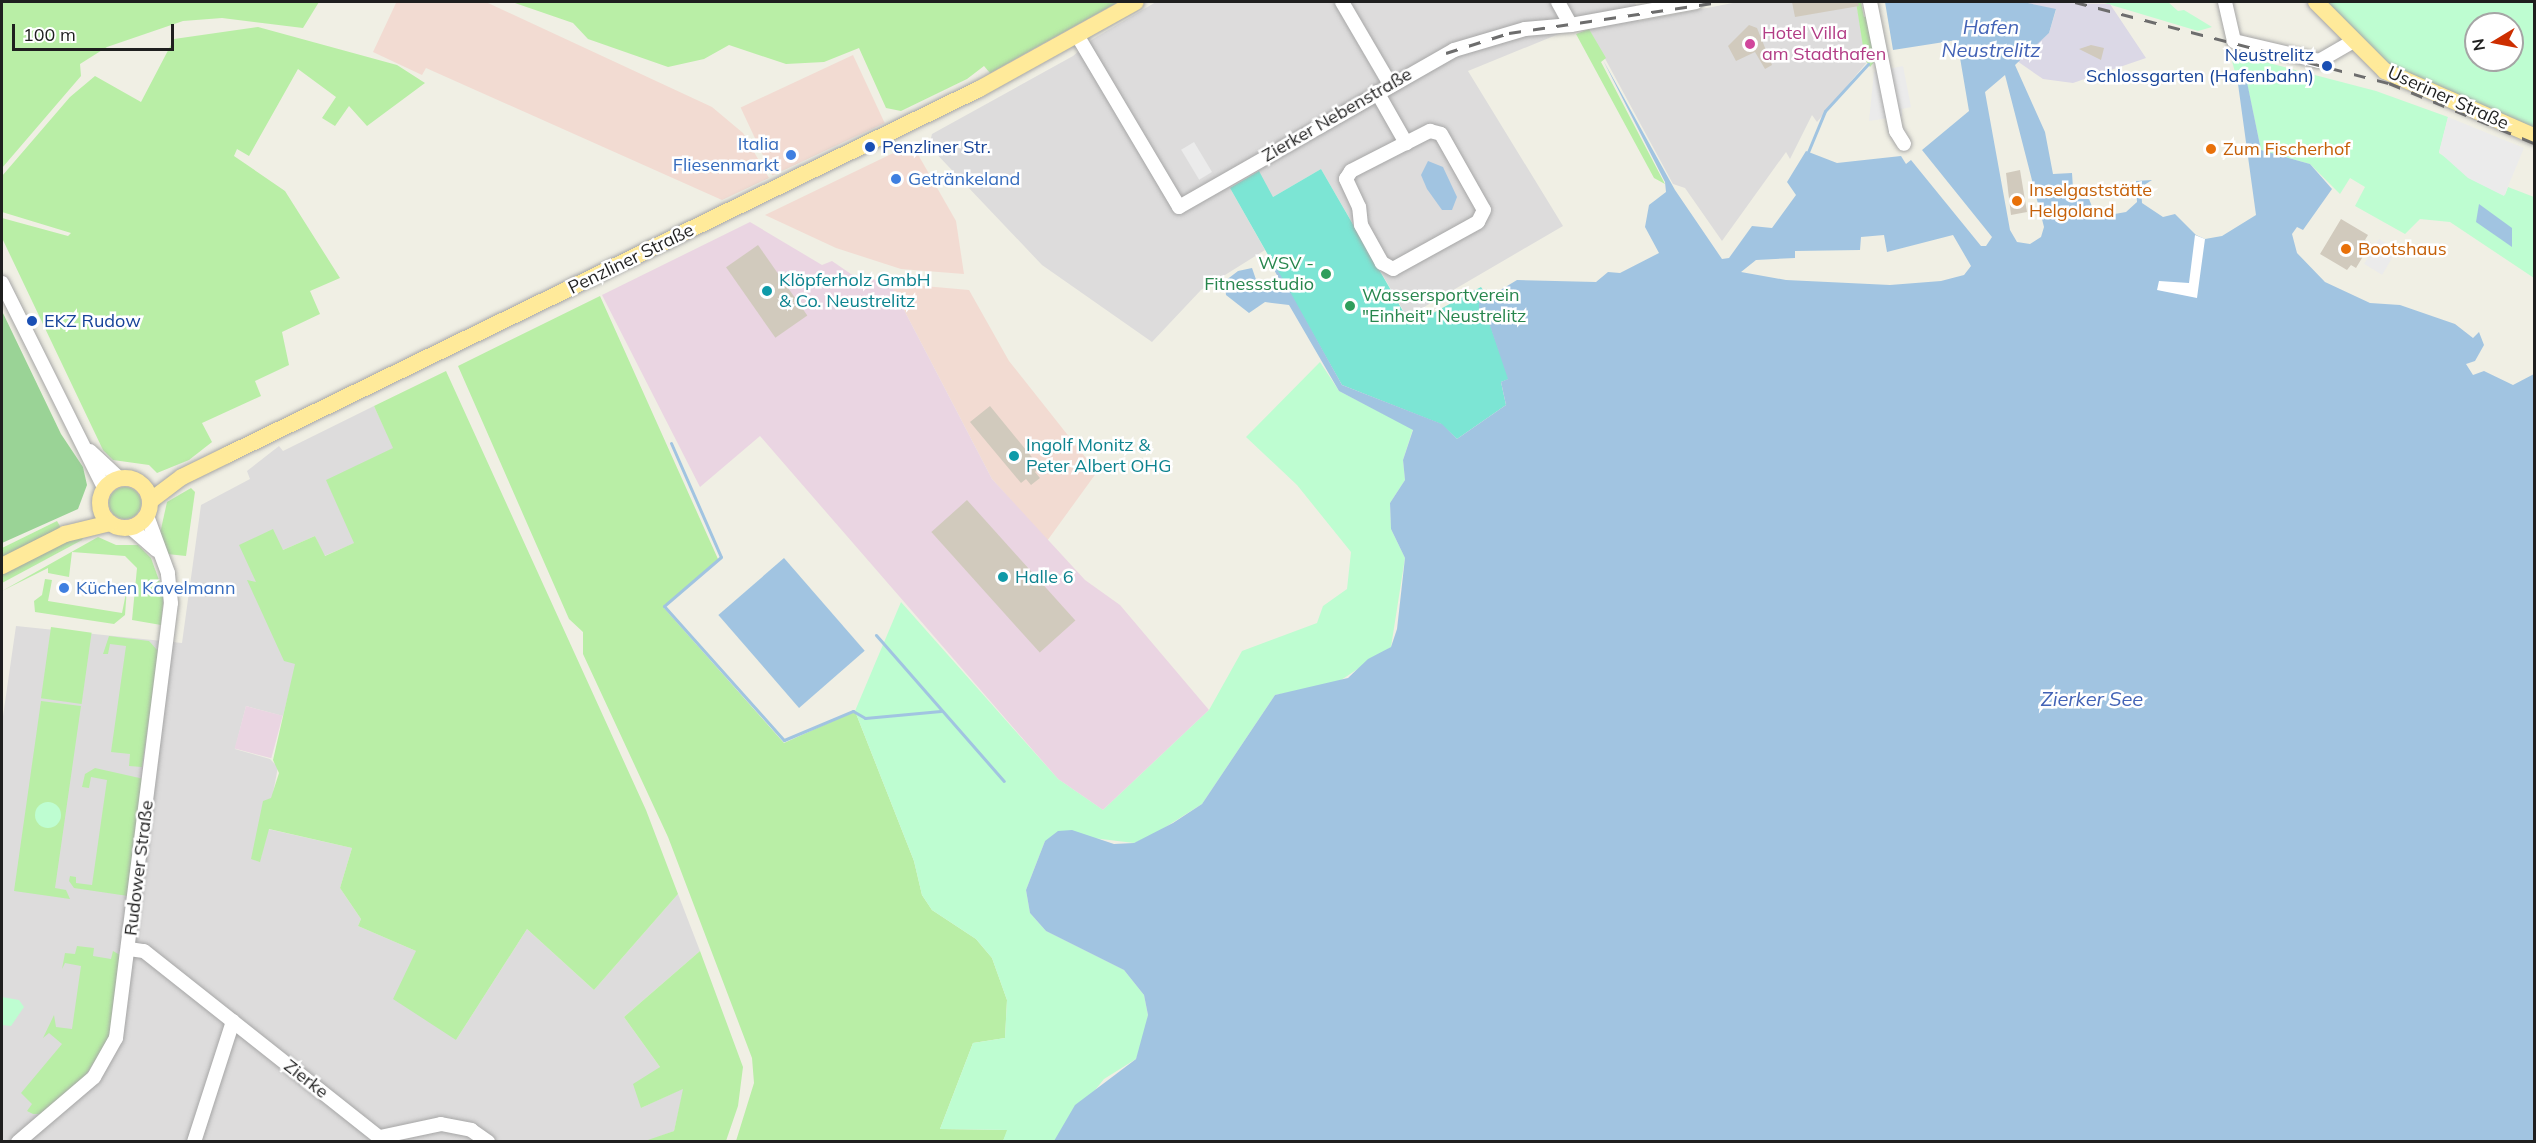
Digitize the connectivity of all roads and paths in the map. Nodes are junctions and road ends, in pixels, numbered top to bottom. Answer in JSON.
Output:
{"nodes":[{"id":1,"x":1136,"y":2,"type":"edge"},
{"id":2,"x":1342,"y":2,"type":"edge"},
{"id":3,"x":1558,"y":2,"type":"edge"},
{"id":4,"x":1696,"y":2,"type":"edge"},
{"id":5,"x":1870,"y":2,"type":"edge"},
{"id":6,"x":2225,"y":2,"type":"edge"},
{"id":7,"x":2316,"y":2,"type":"edge"},
{"id":8,"x":1570,"y":25,"type":"junction"},
{"id":9,"x":1077,"y":35,"type":"junction"},
{"id":10,"x":2353,"y":41,"type":"junction"},
{"id":11,"x":1390,"y":84,"type":"junction"},
{"id":12,"x":1377,"y":92,"type":"junction"},
{"id":13,"x":2535,"y":136,"type":"edge"},
{"id":14,"x":1406,"y":143,"type":"junction"},
{"id":15,"x":1904,"y":144,"type":"dead end"},
{"id":16,"x":2,"y":283,"type":"edge"},
{"id":17,"x":82,"y":444,"type":"junction"},
{"id":18,"x":182,"y":477,"type":"junction"},
{"id":19,"x":119,"y":478,"type":"junction"},
{"id":20,"x":141,"y":484,"type":"junction"},
{"id":21,"x":102,"y":496,"type":"junction"},
{"id":22,"x":148,"y":508,"type":"junction"},
{"id":23,"x":110,"y":523,"type":"junction"},
{"id":24,"x":130,"y":527,"type":"junction"},
{"id":25,"x":65,"y":534,"type":"junction"},
{"id":26,"x":160,"y":554,"type":"junction"},
{"id":27,"x":2,"y":566,"type":"edge"},
{"id":28,"x":129,"y":949,"type":"junction"},
{"id":29,"x":233,"y":1022,"type":"junction"},
{"id":30,"x":383,"y":1139,"type":"edge"},
{"id":31,"x":18,"y":1142,"type":"edge"},
{"id":32,"x":194,"y":1142,"type":"edge"},
{"id":33,"x":488,"y":1142,"type":"edge"}],
"edges":[{"from":1,"to":9,"type":"main road","name":"Penzliner Straße"},
{"from":2,"to":11,"type":"street"},
{"from":3,"to":8,"type":"street"},
{"from":4,"to":8,"type":"street","name":"Zierker Nebenstraße"},
{"from":5,"to":15,"type":"street"},
{"from":6,"to":10,"type":"street"},
{"from":7,"to":10,"type":"main road","name":"Useriner Straße"},
{"from":8,"to":11,"type":"street","name":"Zierker Nebenstraße"},
{"from":9,"to":12,"type":"street","name":"Zierker Nebenstraße"},
{"from":9,"to":18,"type":"main road","name":"Penzliner Straße"},
{"from":10,"to":13,"type":"main road","name":"Useriner Straße"},
{"from":11,"to":12,"type":"street","name":"Zierker Nebenstraße"},
{"from":12,"to":14,"type":"street"},
{"from":14,"to":14,"type":"street"},
{"from":16,"to":17,"type":"street"},
{"from":17,"to":19,"type":"street"},
{"from":17,"to":21,"type":"street"},
{"from":18,"to":20,"type":"main road","name":"Penzliner Straße"},
{"from":18,"to":22,"type":"main road","name":"Penzliner Straße"},
{"from":19,"to":20,"type":"main road"},
{"from":19,"to":21,"type":"main road"},
{"from":20,"to":22,"type":"main road"},
{"from":21,"to":23,"type":"main road"},
{"from":21,"to":25,"type":"main road"},
{"from":22,"to":24,"type":"main road"},
{"from":22,"to":26,"type":"street","name":"Rudower Straße"},
{"from":23,"to":24,"type":"main road"},
{"from":23,"to":25,"type":"main road"},
{"from":24,"to":26,"type":"street"},
{"from":25,"to":27,"type":"main road"},
{"from":26,"to":28,"type":"street","name":"Rudower Straße"},
{"from":28,"to":29,"type":"street","name":"Zierke"},
{"from":28,"to":31,"type":"street","name":"Rudower Straße"},
{"from":29,"to":30,"type":"street","name":"Zierke"},
{"from":29,"to":32,"type":"street"},
{"from":30,"to":33,"type":"street","name":"Zierke"}]}
